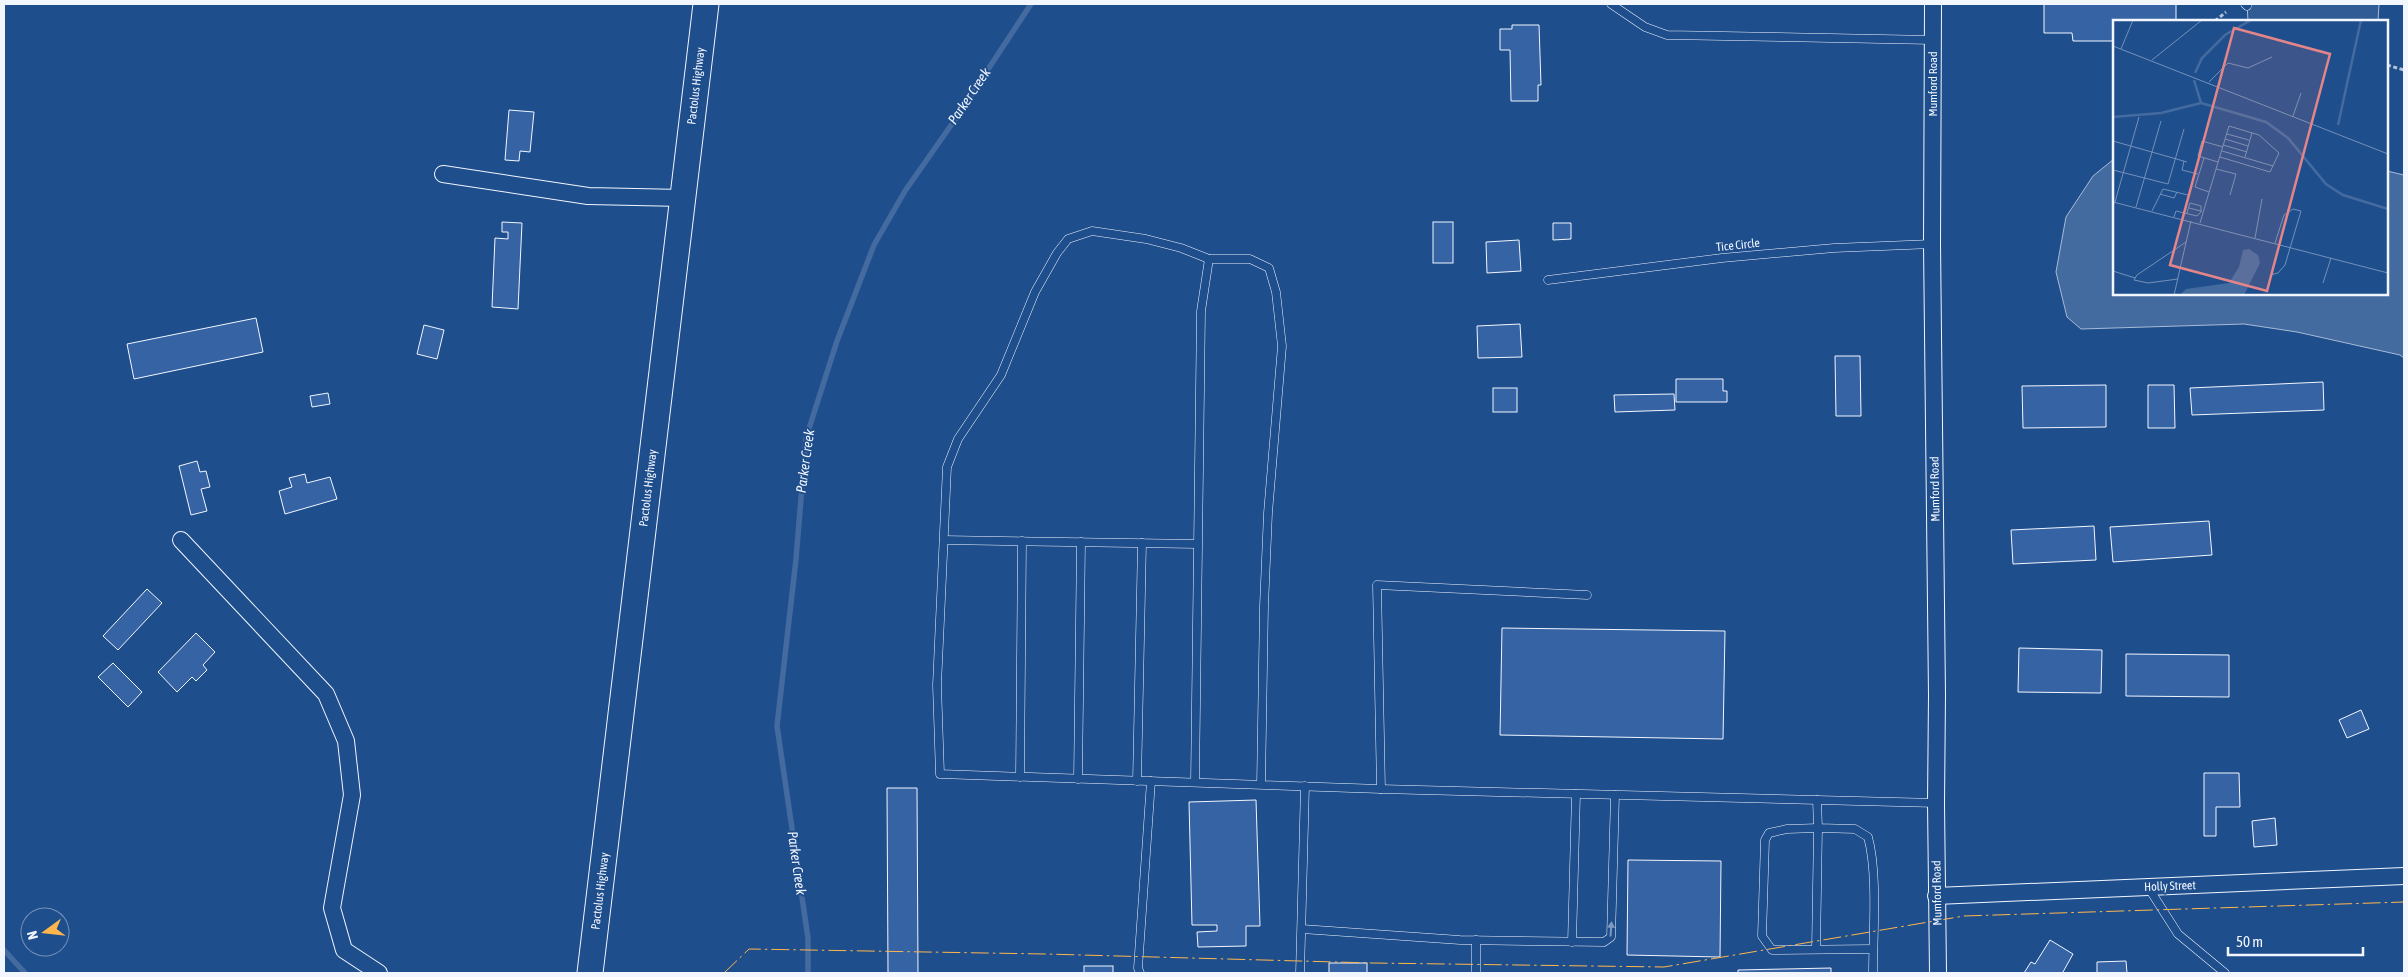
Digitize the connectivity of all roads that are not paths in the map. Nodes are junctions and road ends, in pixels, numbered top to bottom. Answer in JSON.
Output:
{"nodes":[{"id":1,"x":706,"y":4,"type":"edge"},
{"id":2,"x":1611,"y":4,"type":"edge"},
{"id":3,"x":1933,"y":4,"type":"edge"},
{"id":4,"x":1933,"y":40,"type":"junction"},
{"id":5,"x":443,"y":174,"type":"dead end"},
{"id":6,"x":683,"y":198,"type":"junction"},
{"id":7,"x":1932,"y":244,"type":"junction"},
{"id":8,"x":1209,"y":259,"type":"junction"},
{"id":9,"x":1548,"y":280,"type":"dead end"},
{"id":10,"x":181,"y":540,"type":"dead end"},
{"id":11,"x":944,"y":540,"type":"junction"},
{"id":12,"x":1022,"y":541,"type":"junction"},
{"id":13,"x":1082,"y":542,"type":"junction"},
{"id":14,"x":1142,"y":543,"type":"junction"},
{"id":15,"x":1197,"y":544,"type":"junction"},
{"id":16,"x":1587,"y":595,"type":"dead end"},
{"id":17,"x":1020,"y":777,"type":"junction"},
{"id":18,"x":1078,"y":779,"type":"junction"},
{"id":19,"x":1137,"y":781,"type":"junction"},
{"id":20,"x":1151,"y":781,"type":"junction"},
{"id":21,"x":1195,"y":782,"type":"junction"},
{"id":22,"x":1261,"y":785,"type":"junction"},
{"id":23,"x":1305,"y":786,"type":"junction"},
{"id":24,"x":1381,"y":789,"type":"junction"},
{"id":25,"x":1576,"y":794,"type":"junction"},
{"id":26,"x":1615,"y":795,"type":"junction"},
{"id":27,"x":1817,"y":800,"type":"junction"},
{"id":28,"x":1936,"y":804,"type":"junction"},
{"id":29,"x":1818,"y":828,"type":"junction"},
{"id":30,"x":2404,"y":876,"type":"edge"},
{"id":31,"x":2148,"y":887,"type":"junction"},
{"id":32,"x":1936,"y":896,"type":"junction"},
{"id":33,"x":1302,"y":929,"type":"junction"},
{"id":34,"x":1476,"y":940,"type":"junction"},
{"id":35,"x":1572,"y":942,"type":"junction"},
{"id":36,"x":1816,"y":949,"type":"junction"},
{"id":37,"x":1873,"y":949,"type":"junction"},
{"id":38,"x":379,"y":973,"type":"edge"},
{"id":39,"x":590,"y":973,"type":"edge"},
{"id":40,"x":1140,"y":973,"type":"edge"},
{"id":41,"x":1300,"y":973,"type":"edge"},
{"id":42,"x":1476,"y":973,"type":"edge"},
{"id":43,"x":1873,"y":973,"type":"edge"},
{"id":44,"x":1938,"y":973,"type":"edge"},
{"id":45,"x":2225,"y":973,"type":"edge"}],
"edges":[{"from":1,"to":6,"type":"main road","name":"Pactolus Highway"},
{"from":2,"to":4,"type":"lane"},
{"from":3,"to":4,"type":"street","name":"Mumford Road"},
{"from":4,"to":7,"type":"street","name":"Mumford Road"},
{"from":5,"to":6,"type":"street"},
{"from":6,"to":39,"type":"main road","name":"Pactolus Highway"},
{"from":7,"to":9,"type":"lane","name":"Tice Circle"},
{"from":7,"to":28,"type":"street","name":"Mumford Road"},
{"from":8,"to":11,"type":"lane"},
{"from":8,"to":15,"type":"lane"},
{"from":8,"to":22,"type":"lane"},
{"from":10,"to":38,"type":"street"},
{"from":11,"to":12,"type":"lane"},
{"from":11,"to":17,"type":"lane"},
{"from":12,"to":13,"type":"lane"},
{"from":12,"to":17,"type":"lane"},
{"from":13,"to":14,"type":"lane"},
{"from":13,"to":18,"type":"lane"},
{"from":14,"to":15,"type":"lane"},
{"from":14,"to":19,"type":"lane"},
{"from":15,"to":21,"type":"lane"},
{"from":16,"to":24,"type":"lane"},
{"from":17,"to":18,"type":"lane"},
{"from":18,"to":19,"type":"lane"},
{"from":19,"to":20,"type":"lane"},
{"from":20,"to":21,"type":"lane"},
{"from":20,"to":40,"type":"lane"},
{"from":21,"to":22,"type":"lane"},
{"from":22,"to":23,"type":"lane"},
{"from":23,"to":24,"type":"lane"},
{"from":23,"to":33,"type":"lane"},
{"from":24,"to":25,"type":"lane"},
{"from":25,"to":26,"type":"lane"},
{"from":25,"to":35,"type":"lane"},
{"from":26,"to":27,"type":"lane"},
{"from":35,"to":26,"type":"lane","one_way":true},
{"from":27,"to":28,"type":"lane"},
{"from":27,"to":29,"type":"lane"},
{"from":28,"to":32,"type":"street","name":"Mumford Road"},
{"from":29,"to":36,"type":"lane"},
{"from":29,"to":36,"type":"lane"},
{"from":29,"to":37,"type":"lane"},
{"from":30,"to":31,"type":"street","name":"Holly Street"},
{"from":31,"to":32,"type":"street","name":"Holly Street"},
{"from":31,"to":45,"type":"lane"},
{"from":32,"to":44,"type":"street","name":"Mumford Road"},
{"from":33,"to":34,"type":"lane"},
{"from":33,"to":41,"type":"lane"},
{"from":34,"to":35,"type":"lane"},
{"from":34,"to":42,"type":"lane"},
{"from":36,"to":37,"type":"lane"},
{"from":37,"to":43,"type":"lane"}]}
